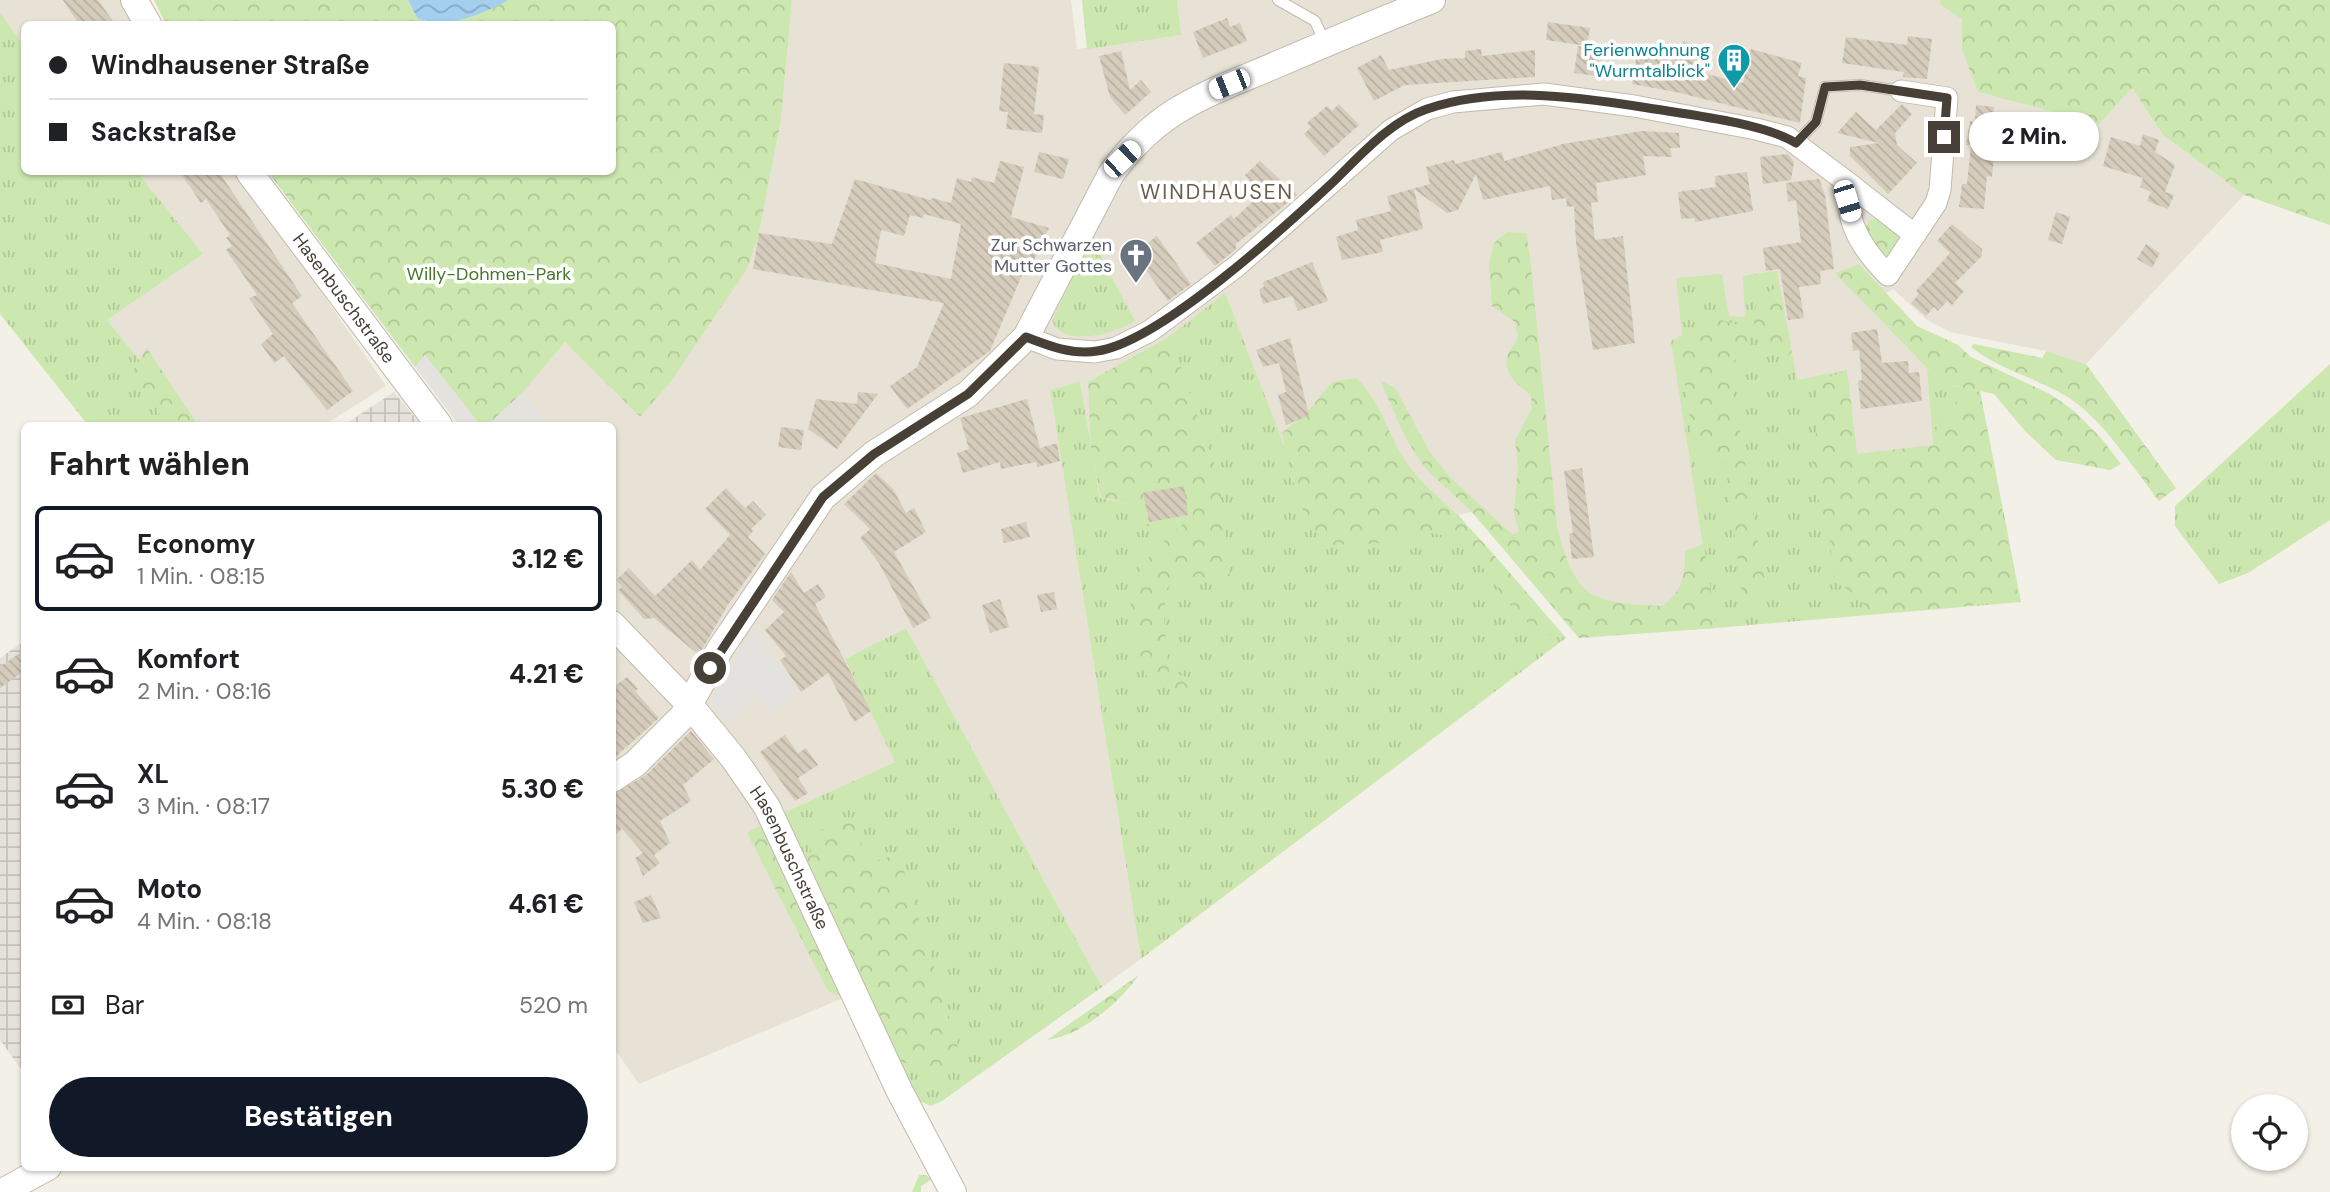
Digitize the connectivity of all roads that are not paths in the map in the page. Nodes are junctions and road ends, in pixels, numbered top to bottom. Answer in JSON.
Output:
{"nodes":[{"id":1,"x":134,"y":0,"type":"edge"},
{"id":2,"x":1278,"y":0,"type":"edge"},
{"id":3,"x":1432,"y":0,"type":"edge"},
{"id":4,"x":146,"y":21,"type":"edge"},
{"id":5,"x":1325,"y":43,"type":"junction"},
{"id":6,"x":1901,"y":91,"type":"joint"},
{"id":7,"x":1796,"y":143,"type":"junction"},
{"id":8,"x":251,"y":175,"type":"edge"},
{"id":9,"x":1852,"y":187,"type":"junction"},
{"id":10,"x":1915,"y":235,"type":"junction"},
{"id":11,"x":1026,"y":337,"type":"junction"},
{"id":12,"x":437,"y":422,"type":"edge"},
{"id":13,"x":616,"y":628,"type":"edge"},
{"id":14,"x":689,"y":704,"type":"junction"},
{"id":15,"x":616,"y":776,"type":"edge"},
{"id":16,"x":41,"y":1171,"type":"edge"},
{"id":17,"x":2,"y":1192,"type":"edge"},
{"id":18,"x":953,"y":1192,"type":"edge"}],
"edges":[{"from":1,"to":4,"type":"street"},
{"from":2,"to":5,"type":"lane"},
{"from":3,"to":5,"type":"street"},
{"from":5,"to":11,"type":"street"},
{"from":6,"to":7,"type":"lane"},
{"from":6,"to":10,"type":"street"},
{"from":7,"to":9,"type":"street"},
{"from":7,"to":11,"type":"street"},
{"from":8,"to":12,"type":"street","name":"Hasenbuschstraße"},
{"from":9,"to":10,"type":"street"},
{"from":9,"to":10,"type":"street"},
{"from":11,"to":14,"type":"street"},
{"from":13,"to":14,"type":"street","name":"Hasenbuschstraße"},
{"from":14,"to":15,"type":"street"},
{"from":14,"to":18,"type":"street","name":"Hasenbuschstraße"},
{"from":16,"to":17,"type":"street"}]}
